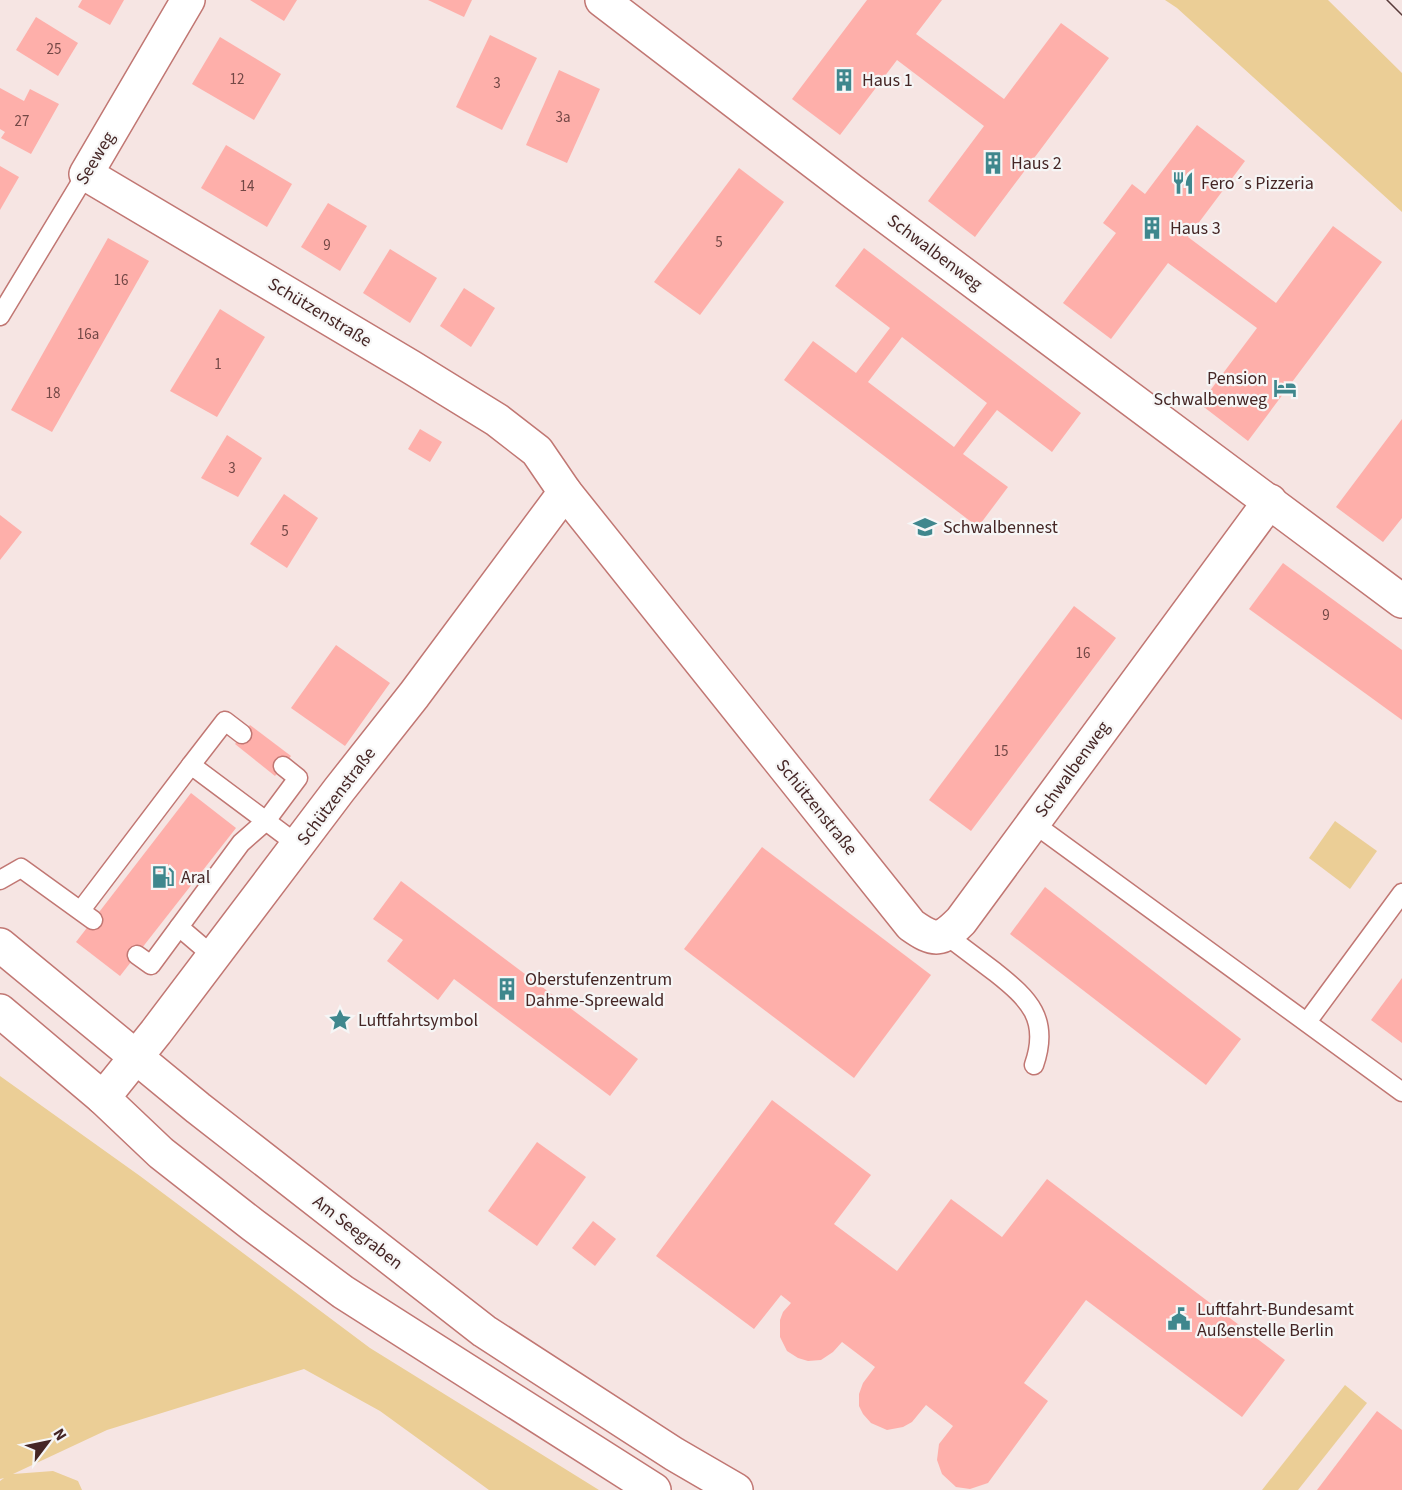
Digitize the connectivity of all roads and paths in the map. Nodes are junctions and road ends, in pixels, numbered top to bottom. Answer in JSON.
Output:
{"nodes":[{"id":1,"x":188,"y":0,"type":"edge"},
{"id":2,"x":602,"y":0,"type":"edge"},
{"id":3,"x":86,"y":174,"type":"junction"},
{"id":4,"x":0,"y":316,"type":"edge"},
{"id":5,"x":566,"y":492,"type":"junction"},
{"id":6,"x":1270,"y":501,"type":"junction"},
{"id":7,"x":1402,"y":601,"type":"edge"},
{"id":8,"x":242,"y":734,"type":"dead end"},
{"id":9,"x":191,"y":765,"type":"junction"},
{"id":10,"x":283,"y":766,"type":"dead end"},
{"id":11,"x":266,"y":821,"type":"junction"},
{"id":12,"x":1033,"y":823,"type":"junction"},
{"id":13,"x":298,"y":846,"type":"junction"},
{"id":14,"x":0,"y":880,"type":"edge"},
{"id":15,"x":1402,"y":893,"type":"edge"},
{"id":16,"x":179,"y":927,"type":"junction"},
{"id":17,"x":946,"y":935,"type":"junction"},
{"id":18,"x":0,"y":945,"type":"edge"},
{"id":19,"x":137,"y":955,"type":"dead end"},
{"id":20,"x":213,"y":956,"type":"junction"},
{"id":21,"x":0,"y":1011,"type":"edge"},
{"id":22,"x":1307,"y":1022,"type":"junction"},
{"id":23,"x":136,"y":1057,"type":"junction"},
{"id":24,"x":1034,"y":1065,"type":"dead end"},
{"id":25,"x":1402,"y":1092,"type":"edge"},
{"id":26,"x":103,"y":1098,"type":"junction"},
{"id":27,"x":654,"y":1490,"type":"edge"},
{"id":28,"x":736,"y":1490,"type":"edge"}],
"edges":[{"from":1,"to":3,"type":"street","name":"Seeweg"},
{"from":2,"to":6,"type":"street","name":"Schwalbenweg"},
{"from":3,"to":4,"type":"lane","name":"Seeweg"},
{"from":3,"to":5,"type":"street","name":"Schützenstraße"},
{"from":5,"to":13,"type":"street","name":"Schützenstraße"},
{"from":5,"to":17,"type":"street","name":"Schützenstraße"},
{"from":6,"to":7,"type":"street","name":"Schwalbenweg"},
{"from":6,"to":12,"type":"street","name":"Schwalbenweg"},
{"from":8,"to":9,"type":"lane"},
{"from":9,"to":11,"type":"lane"},
{"from":9,"to":14,"type":"lane"},
{"from":10,"to":11,"type":"lane"},
{"from":11,"to":13,"type":"lane"},
{"from":11,"to":16,"type":"lane"},
{"from":12,"to":17,"type":"street"},
{"from":12,"to":22,"type":"lane","name":"Schwalbenweg"},
{"from":13,"to":20,"type":"street","name":"Schützenstraße"},
{"from":15,"to":22,"type":"lane"},
{"from":16,"to":19,"type":"lane"},
{"from":16,"to":20,"type":"lane"},
{"from":17,"to":24,"type":"lane"},
{"from":18,"to":23,"type":"street","name":"Am Seegraben"},
{"from":20,"to":23,"type":"street","name":"Schützenstraße"},
{"from":21,"to":26,"type":"street"},
{"from":22,"to":25,"type":"lane","name":"Schwalbenweg"},
{"from":23,"to":26,"type":"street","name":"Schützenstraße"},
{"from":23,"to":28,"type":"street","name":"Am Seegraben"},
{"from":26,"to":27,"type":"street"}]}
